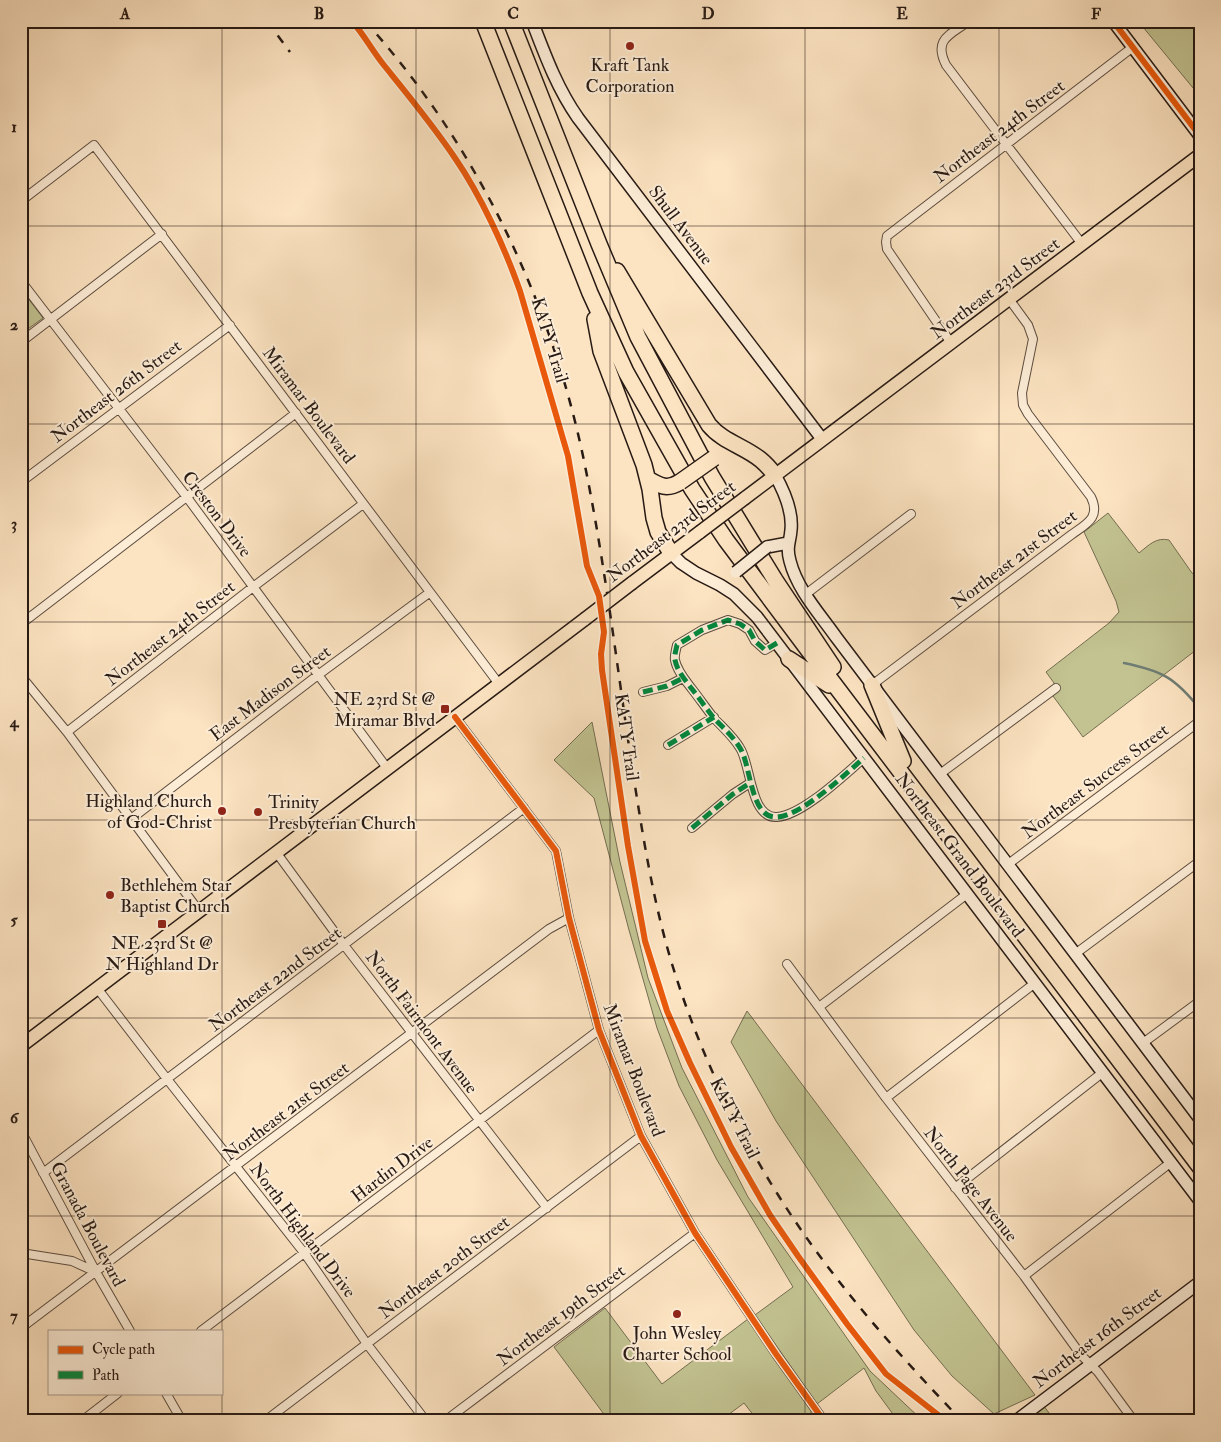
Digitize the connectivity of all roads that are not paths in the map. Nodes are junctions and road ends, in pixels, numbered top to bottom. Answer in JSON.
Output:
{"nodes":[{"id":1,"x":483,"y":21,"type":"edge"},
{"id":2,"x":511,"y":21,"type":"edge"},
{"id":3,"x":532,"y":21,"type":"edge"},
{"id":4,"x":969,"y":21,"type":"edge"},
{"id":5,"x":1113,"y":21,"type":"edge"},
{"id":6,"x":1133,"y":47,"type":"junction"},
{"id":7,"x":1200,"y":136,"type":"edge"},
{"id":8,"x":1006,"y":145,"type":"junction"},
{"id":9,"x":1200,"y":155,"type":"edge"},
{"id":10,"x":21,"y":201,"type":"edge"},
{"id":11,"x":162,"y":234,"type":"junction"},
{"id":12,"x":599,"y":244,"type":"junction"},
{"id":13,"x":1082,"y":244,"type":"junction"},
{"id":14,"x":21,"y":281,"type":"edge"},
{"id":15,"x":590,"y":293,"type":"junction"},
{"id":16,"x":1009,"y":299,"type":"junction"},
{"id":17,"x":50,"y":320,"type":"junction"},
{"id":18,"x":230,"y":324,"type":"junction"},
{"id":19,"x":21,"y":342,"type":"edge"},
{"id":20,"x":951,"y":343,"type":"junction"},
{"id":21,"x":118,"y":408,"type":"junction"},
{"id":22,"x":296,"y":413,"type":"junction"},
{"id":23,"x":719,"y":435,"type":"junction"},
{"id":24,"x":822,"y":439,"type":"junction"},
{"id":25,"x":775,"y":475,"type":"junction"},
{"id":26,"x":648,"y":479,"type":"junction"},
{"id":27,"x":21,"y":482,"type":"edge"},
{"id":28,"x":186,"y":496,"type":"junction"},
{"id":29,"x":363,"y":504,"type":"junction"},
{"id":30,"x":911,"y":514,"type":"dead end"},
{"id":31,"x":788,"y":543,"type":"junction"},
{"id":32,"x":671,"y":553,"type":"junction"},
{"id":33,"x":720,"y":585,"type":"junction"},
{"id":34,"x":253,"y":587,"type":"junction"},
{"id":35,"x":429,"y":593,"type":"junction"},
{"id":36,"x":806,"y":594,"type":"junction"},
{"id":37,"x":21,"y":624,"type":"edge"},
{"id":38,"x":777,"y":643,"type":"junction"},
{"id":39,"x":789,"y":659,"type":"junction"},
{"id":40,"x":318,"y":675,"type":"junction"},
{"id":41,"x":21,"y":676,"type":"edge"},
{"id":42,"x":683,"y":678,"type":"junction"},
{"id":43,"x":499,"y":684,"type":"junction"},
{"id":44,"x":872,"y":685,"type":"junction"},
{"id":45,"x":1056,"y":688,"type":"dead end"},
{"id":46,"x":643,"y":692,"type":"dead end"},
{"id":47,"x":841,"y":693,"type":"junction"},
{"id":48,"x":455,"y":717,"type":"junction"},
{"id":49,"x":714,"y":717,"type":"junction"},
{"id":50,"x":1200,"y":722,"type":"edge"},
{"id":51,"x":67,"y":732,"type":"junction"},
{"id":52,"x":668,"y":745,"type":"dead end"},
{"id":53,"x":864,"y":758,"type":"junction"},
{"id":54,"x":903,"y":761,"type":"junction"},
{"id":55,"x":387,"y":768,"type":"junction"},
{"id":56,"x":940,"y":774,"type":"junction"},
{"id":57,"x":750,"y":783,"type":"junction"},
{"id":58,"x":524,"y":808,"type":"junction"},
{"id":59,"x":131,"y":819,"type":"junction"},
{"id":60,"x":692,"y":828,"type":"dead end"},
{"id":61,"x":276,"y":852,"type":"junction"},
{"id":62,"x":1200,"y":861,"type":"edge"},
{"id":63,"x":1007,"y":865,"type":"junction"},
{"id":64,"x":967,"y":894,"type":"junction"},
{"id":65,"x":199,"y":911,"type":"junction"},
{"id":66,"x":569,"y":918,"type":"junction"},
{"id":67,"x":344,"y":945,"type":"junction"},
{"id":68,"x":1074,"y":954,"type":"junction"},
{"id":69,"x":787,"y":964,"type":"dead end"},
{"id":70,"x":1035,"y":983,"type":"junction"},
{"id":71,"x":97,"y":988,"type":"junction"},
{"id":72,"x":1200,"y":1001,"type":"edge"},
{"id":73,"x":819,"y":1007,"type":"junction"},
{"id":74,"x":599,"y":1030,"type":"junction"},
{"id":75,"x":413,"y":1034,"type":"junction"},
{"id":76,"x":1143,"y":1043,"type":"junction"},
{"id":77,"x":21,"y":1046,"type":"edge"},
{"id":78,"x":1102,"y":1073,"type":"junction"},
{"id":79,"x":167,"y":1079,"type":"junction"},
{"id":80,"x":886,"y":1098,"type":"junction"},
{"id":81,"x":1200,"y":1119,"type":"edge"},
{"id":82,"x":479,"y":1122,"type":"junction"},
{"id":83,"x":21,"y":1130,"type":"edge"},
{"id":84,"x":641,"y":1136,"type":"junction"},
{"id":85,"x":1200,"y":1151,"type":"edge"},
{"id":86,"x":1170,"y":1163,"type":"junction"},
{"id":87,"x":236,"y":1166,"type":"junction"},
{"id":88,"x":1200,"y":1167,"type":"edge"},
{"id":89,"x":43,"y":1173,"type":"junction"},
{"id":90,"x":954,"y":1188,"type":"junction"},
{"id":91,"x":1200,"y":1202,"type":"edge"},
{"id":92,"x":547,"y":1208,"type":"junction"},
{"id":93,"x":695,"y":1233,"type":"junction"},
{"id":94,"x":21,"y":1254,"type":"edge"},
{"id":95,"x":305,"y":1254,"type":"junction"},
{"id":96,"x":96,"y":1272,"type":"junction"},
{"id":97,"x":1024,"y":1276,"type":"junction"},
{"id":98,"x":1200,"y":1282,"type":"edge"},
{"id":99,"x":21,"y":1328,"type":"edge"},
{"id":100,"x":129,"y":1330,"type":"edge"},
{"id":101,"x":202,"y":1330,"type":"edge"},
{"id":102,"x":367,"y":1344,"type":"junction"},
{"id":103,"x":1090,"y":1364,"type":"junction"},
{"id":104,"x":117,"y":1394,"type":"edge"},
{"id":105,"x":167,"y":1394,"type":"edge"},
{"id":106,"x":822,"y":1418,"type":"edge"},
{"id":107,"x":82,"y":1421,"type":"edge"},
{"id":108,"x":182,"y":1421,"type":"edge"},
{"id":109,"x":265,"y":1421,"type":"edge"},
{"id":110,"x":426,"y":1421,"type":"edge"},
{"id":111,"x":445,"y":1421,"type":"edge"},
{"id":112,"x":813,"y":1421,"type":"edge"},
{"id":113,"x":1016,"y":1421,"type":"edge"},
{"id":114,"x":1134,"y":1421,"type":"edge"}],
"edges":[{"from":1,"to":15,"type":"highway"},
{"from":2,"to":12,"type":"highway"},
{"from":3,"to":24,"type":"main road","name":"Shull Avenue"},
{"from":4,"to":8,"type":"street"},
{"from":5,"to":6,"type":"main road"},
{"from":6,"to":7,"type":"main road"},
{"from":6,"to":8,"type":"street","name":"Northeast 24th Street"},
{"from":8,"to":13,"type":"street"},
{"from":8,"to":20,"type":"street","name":"Northeast 24th Street"},
{"from":9,"to":13,"type":"main road","name":"Northeast 23rd Street"},
{"from":10,"to":11,"type":"street","name":"Miramar Boulevard"},
{"from":11,"to":17,"type":"street"},
{"from":11,"to":18,"type":"street","name":"Miramar Boulevard"},
{"from":12,"to":23,"type":"highway"},
{"from":12,"to":54,"type":"highway"},
{"from":13,"to":16,"type":"main road","name":"Northeast 23rd Street"},
{"from":14,"to":17,"type":"street","name":"Creston Drive"},
{"from":15,"to":26,"type":"highway"},
{"from":15,"to":47,"type":"highway"},
{"from":16,"to":20,"type":"main road","name":"Northeast 23rd Street"},
{"from":16,"to":44,"type":"street","name":"Northeast 21st Street"},
{"from":17,"to":19,"type":"street"},
{"from":17,"to":21,"type":"street","name":"Creston Drive"},
{"from":18,"to":21,"type":"street","name":"Northeast 26th Street"},
{"from":18,"to":22,"type":"street","name":"Miramar Boulevard"},
{"from":20,"to":24,"type":"main road","name":"Northeast 23rd Street"},
{"from":21,"to":27,"type":"street","name":"Northeast 26th Street"},
{"from":21,"to":28,"type":"street","name":"Creston Drive"},
{"from":22,"to":28,"type":"street"},
{"from":22,"to":29,"type":"street","name":"Miramar Boulevard"},
{"from":23,"to":25,"type":"highway"},
{"from":23,"to":26,"type":"highway","bridge":true},
{"from":24,"to":25,"type":"main road","name":"Northeast 23rd Street"},
{"from":25,"to":31,"type":"main road","name":"Northeast Grand Boulevard"},
{"from":25,"to":32,"type":"main road","name":"Northeast 23rd Street","bridge":true},
{"from":26,"to":32,"type":"highway"},
{"from":28,"to":34,"type":"street","name":"Creston Drive"},
{"from":28,"to":37,"type":"street"},
{"from":29,"to":34,"type":"street","name":"Northeast 24th Street"},
{"from":29,"to":35,"type":"street","name":"Miramar Boulevard"},
{"from":30,"to":36,"type":"street"},
{"from":31,"to":33,"type":"main road","bridge":true},
{"from":31,"to":36,"type":"main road","name":"Northeast Grand Boulevard"},
{"from":32,"to":33,"type":"main road","name":"Northeast Grand Boulevard"},
{"from":32,"to":43,"type":"main road","name":"Northeast 23rd Street","bridge":true},
{"from":33,"to":38,"type":"main road","name":"Northeast Grand Boulevard"},
{"from":34,"to":40,"type":"street","name":"Creston Drive"},
{"from":34,"to":51,"type":"street","name":"Northeast 24th Street"},
{"from":35,"to":40,"type":"street","name":"East Madison Street"},
{"from":35,"to":43,"type":"street","name":"Miramar Boulevard"},
{"from":36,"to":44,"type":"main road","name":"Northeast Grand Boulevard"},
{"from":38,"to":39,"type":"main road","name":"Northeast Grand Boulevard"},
{"from":38,"to":42,"type":"street"},
{"from":39,"to":47,"type":"highway"},
{"from":39,"to":53,"type":"main road","name":"Northeast Grand Boulevard"},
{"from":40,"to":55,"type":"street","name":"Creston Drive"},
{"from":40,"to":59,"type":"street","name":"East Madison Street"},
{"from":41,"to":51,"type":"street"},
{"from":42,"to":46,"type":"street"},
{"from":42,"to":49,"type":"street"},
{"from":43,"to":48,"type":"main road","name":"Northeast 23rd Street"},
{"from":44,"to":54,"type":"highway"},
{"from":44,"to":56,"type":"main road","name":"Northeast Grand Boulevard"},
{"from":45,"to":56,"type":"street"},
{"from":47,"to":88,"type":"highway"},
{"from":48,"to":55,"type":"main road","name":"Northeast 23rd Street"},
{"from":48,"to":58,"type":"street","name":"Miramar Boulevard"},
{"from":49,"to":52,"type":"street"},
{"from":49,"to":57,"type":"street"},
{"from":50,"to":63,"type":"street","name":"Northeast Success Street"},
{"from":51,"to":59,"type":"street"},
{"from":53,"to":57,"type":"street"},
{"from":53,"to":64,"type":"main road","name":"Northeast Grand Boulevard"},
{"from":54,"to":85,"type":"highway"},
{"from":55,"to":61,"type":"main road","name":"Northeast 23rd Street"},
{"from":56,"to":63,"type":"main road","name":"Northeast Grand Boulevard"},
{"from":57,"to":60,"type":"street"},
{"from":58,"to":66,"type":"street","name":"Miramar Boulevard"},
{"from":58,"to":67,"type":"street","name":"Northeast 22nd Street"},
{"from":59,"to":65,"type":"street"},
{"from":61,"to":65,"type":"main road","name":"Northeast 23rd Street"},
{"from":61,"to":67,"type":"street","name":"North Fairmont Avenue"},
{"from":62,"to":68,"type":"street"},
{"from":63,"to":68,"type":"main road","name":"Northeast Grand Boulevard"},
{"from":64,"to":70,"type":"main road","name":"Northeast Grand Boulevard"},
{"from":64,"to":73,"type":"street"},
{"from":65,"to":71,"type":"main road","name":"Northeast 23rd Street"},
{"from":66,"to":74,"type":"street","name":"Miramar Boulevard"},
{"from":66,"to":75,"type":"street","name":"Northeast 21st Street"},
{"from":67,"to":75,"type":"street","name":"North Fairmont Avenue"},
{"from":67,"to":79,"type":"street","name":"Northeast 22nd Street"},
{"from":68,"to":76,"type":"main road","name":"Northeast Grand Boulevard"},
{"from":69,"to":73,"type":"street","name":"North Page Avenue"},
{"from":70,"to":78,"type":"main road","name":"Northeast Grand Boulevard"},
{"from":70,"to":80,"type":"street"},
{"from":71,"to":77,"type":"main road","name":"Northeast 23rd Street"},
{"from":71,"to":79,"type":"street","name":"North Highland Drive"},
{"from":72,"to":76,"type":"street"},
{"from":73,"to":80,"type":"street","name":"North Page Avenue"},
{"from":74,"to":82,"type":"street","name":"Hardin Drive"},
{"from":74,"to":84,"type":"street","name":"Miramar Boulevard"},
{"from":75,"to":82,"type":"street","name":"North Fairmont Avenue"},
{"from":75,"to":87,"type":"street","name":"Northeast 21st Street"},
{"from":76,"to":81,"type":"main road","name":"Northeast Grand Boulevard"},
{"from":78,"to":86,"type":"main road","name":"Northeast Grand Boulevard"},
{"from":78,"to":90,"type":"street"},
{"from":79,"to":87,"type":"street","name":"North Highland Drive"},
{"from":79,"to":89,"type":"street","name":"Northeast 22nd Street"},
{"from":80,"to":90,"type":"street","name":"North Page Avenue"},
{"from":82,"to":92,"type":"street","name":"North Fairmont Avenue"},
{"from":82,"to":95,"type":"street","name":"Hardin Drive"},
{"from":83,"to":89,"type":"street","name":"Granada Boulevard"},
{"from":84,"to":92,"type":"street","name":"Northeast 20th Street"},
{"from":84,"to":93,"type":"street","name":"Miramar Boulevard"},
{"from":86,"to":91,"type":"main road","name":"Northeast Grand Boulevard"},
{"from":86,"to":97,"type":"street"},
{"from":87,"to":95,"type":"street","name":"North Highland Drive"},
{"from":87,"to":96,"type":"street","name":"Northeast 21st Street"},
{"from":89,"to":96,"type":"street","name":"Granada Boulevard"},
{"from":90,"to":97,"type":"street","name":"North Page Avenue"},
{"from":92,"to":102,"type":"street","name":"Northeast 20th Street"},
{"from":93,"to":106,"type":"street","name":"Miramar Boulevard"},
{"from":93,"to":111,"type":"street","name":"Northeast 19th Street"},
{"from":94,"to":96,"type":"street"},
{"from":95,"to":101,"type":"street","name":"Hardin Drive"},
{"from":95,"to":102,"type":"street","name":"North Highland Drive"},
{"from":96,"to":99,"type":"street","name":"Northeast 21st Street"},
{"from":96,"to":100,"type":"street","name":"Granada Boulevard"},
{"from":97,"to":103,"type":"street","name":"North Page Avenue"},
{"from":98,"to":103,"type":"main road","name":"Northeast 16th Street"},
{"from":102,"to":109,"type":"street","name":"Northeast 20th Street"},
{"from":102,"to":110,"type":"street","name":"North Highland Drive"},
{"from":103,"to":113,"type":"main road","name":"Northeast 16th Street"},
{"from":103,"to":114,"type":"street","name":"North Page Avenue"},
{"from":104,"to":107,"type":"street"},
{"from":105,"to":108,"type":"street"},
{"from":106,"to":112,"type":"street"}]}
